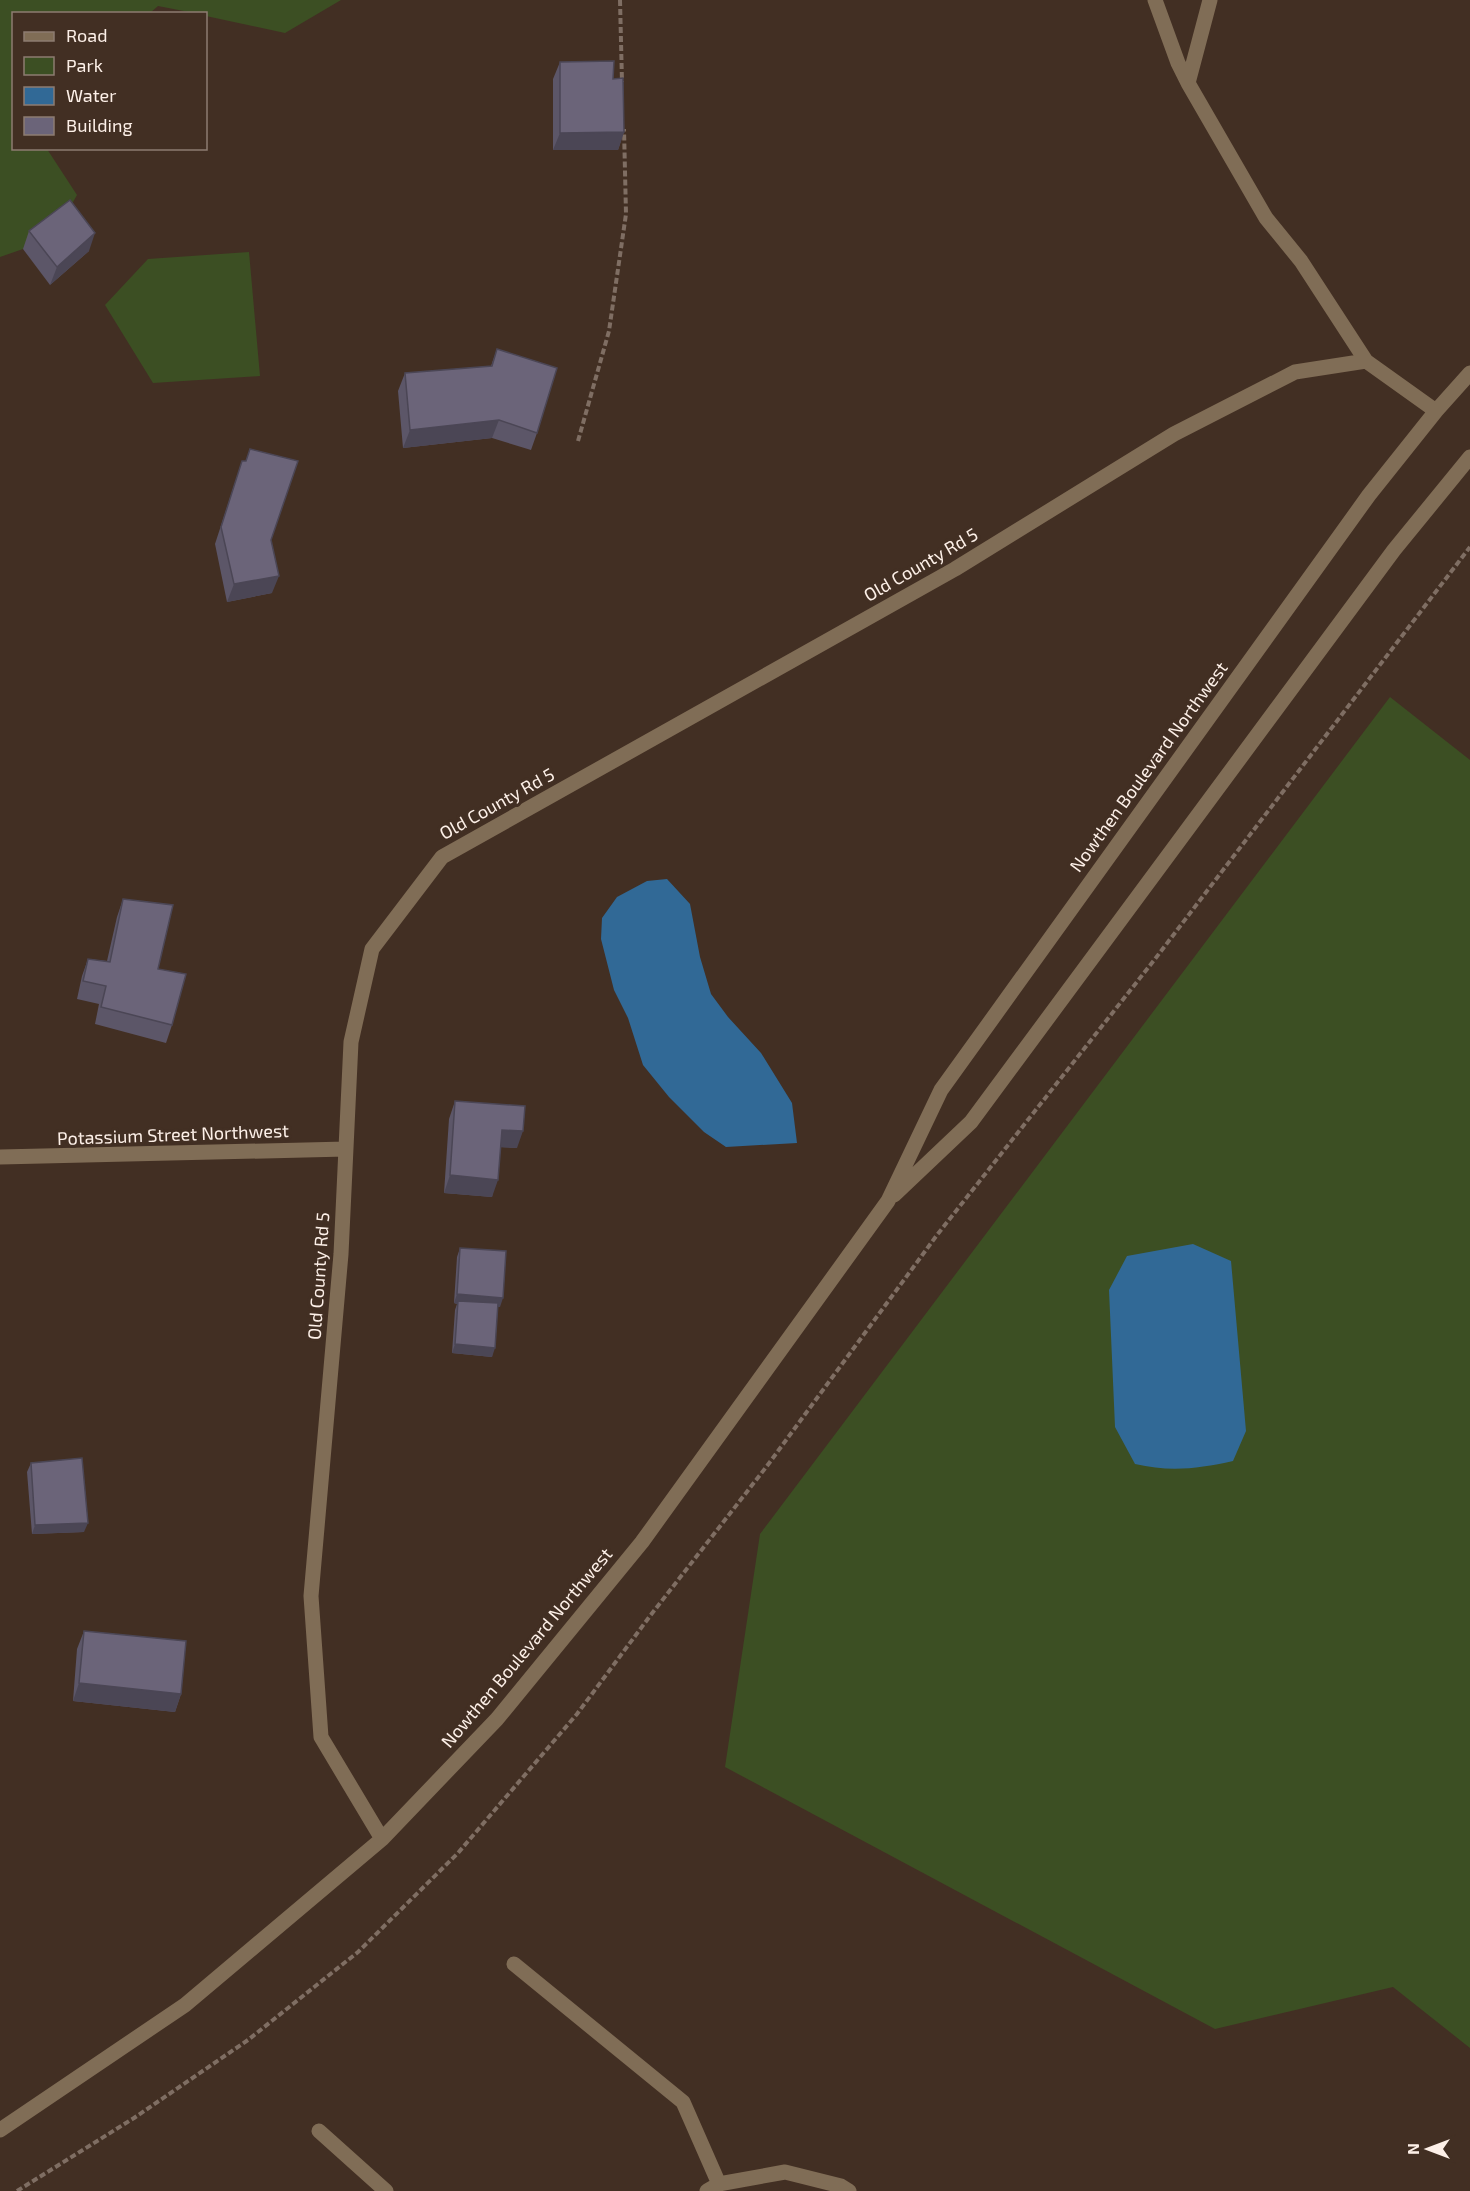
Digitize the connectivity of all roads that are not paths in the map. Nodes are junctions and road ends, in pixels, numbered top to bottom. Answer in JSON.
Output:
{"nodes":[{"id":1,"x":1155,"y":0,"type":"edge"},
{"id":2,"x":1210,"y":0,"type":"edge"},
{"id":3,"x":1188,"y":82,"type":"junction"},
{"id":4,"x":1366,"y":361,"type":"junction"},
{"id":5,"x":1470,"y":373,"type":"edge"},
{"id":6,"x":1436,"y":411,"type":"junction"},
{"id":7,"x":1470,"y":457,"type":"edge"},
{"id":8,"x":346,"y":1149,"type":"junction"},
{"id":9,"x":0,"y":1157,"type":"edge"},
{"id":10,"x":888,"y":1201,"type":"junction"},
{"id":11,"x":382,"y":1839,"type":"junction"},
{"id":12,"x":514,"y":1964,"type":"dead end"},
{"id":13,"x":0,"y":2130,"type":"edge"},
{"id":14,"x":320,"y":2131,"type":"dead end"},
{"id":15,"x":713,"y":2187,"type":"edge"},
{"id":16,"x":386,"y":2191,"type":"edge"},
{"id":17,"x":849,"y":2191,"type":"edge"}],
"edges":[{"from":1,"to":3,"type":"street"},
{"from":2,"to":3,"type":"street"},
{"from":3,"to":4,"type":"street"},
{"from":4,"to":6,"type":"street"},
{"from":4,"to":8,"type":"street","name":"Old County Rd 5"},
{"from":5,"to":6,"type":"street","name":"Nowthen Boulevard Northwest"},
{"from":6,"to":10,"type":"street","name":"Nowthen Boulevard Northwest"},
{"from":7,"to":10,"type":"street","name":"Nowthen Boulevard Northwest"},
{"from":8,"to":9,"type":"street","name":"Potassium Street Northwest"},
{"from":8,"to":11,"type":"street","name":"Old County Rd 5"},
{"from":10,"to":11,"type":"street","name":"Nowthen Boulevard Northwest"},
{"from":11,"to":13,"type":"street","name":"Nowthen Boulevard Northwest"},
{"from":12,"to":15,"type":"street"},
{"from":14,"to":16,"type":"street"},
{"from":15,"to":17,"type":"street"}]}
